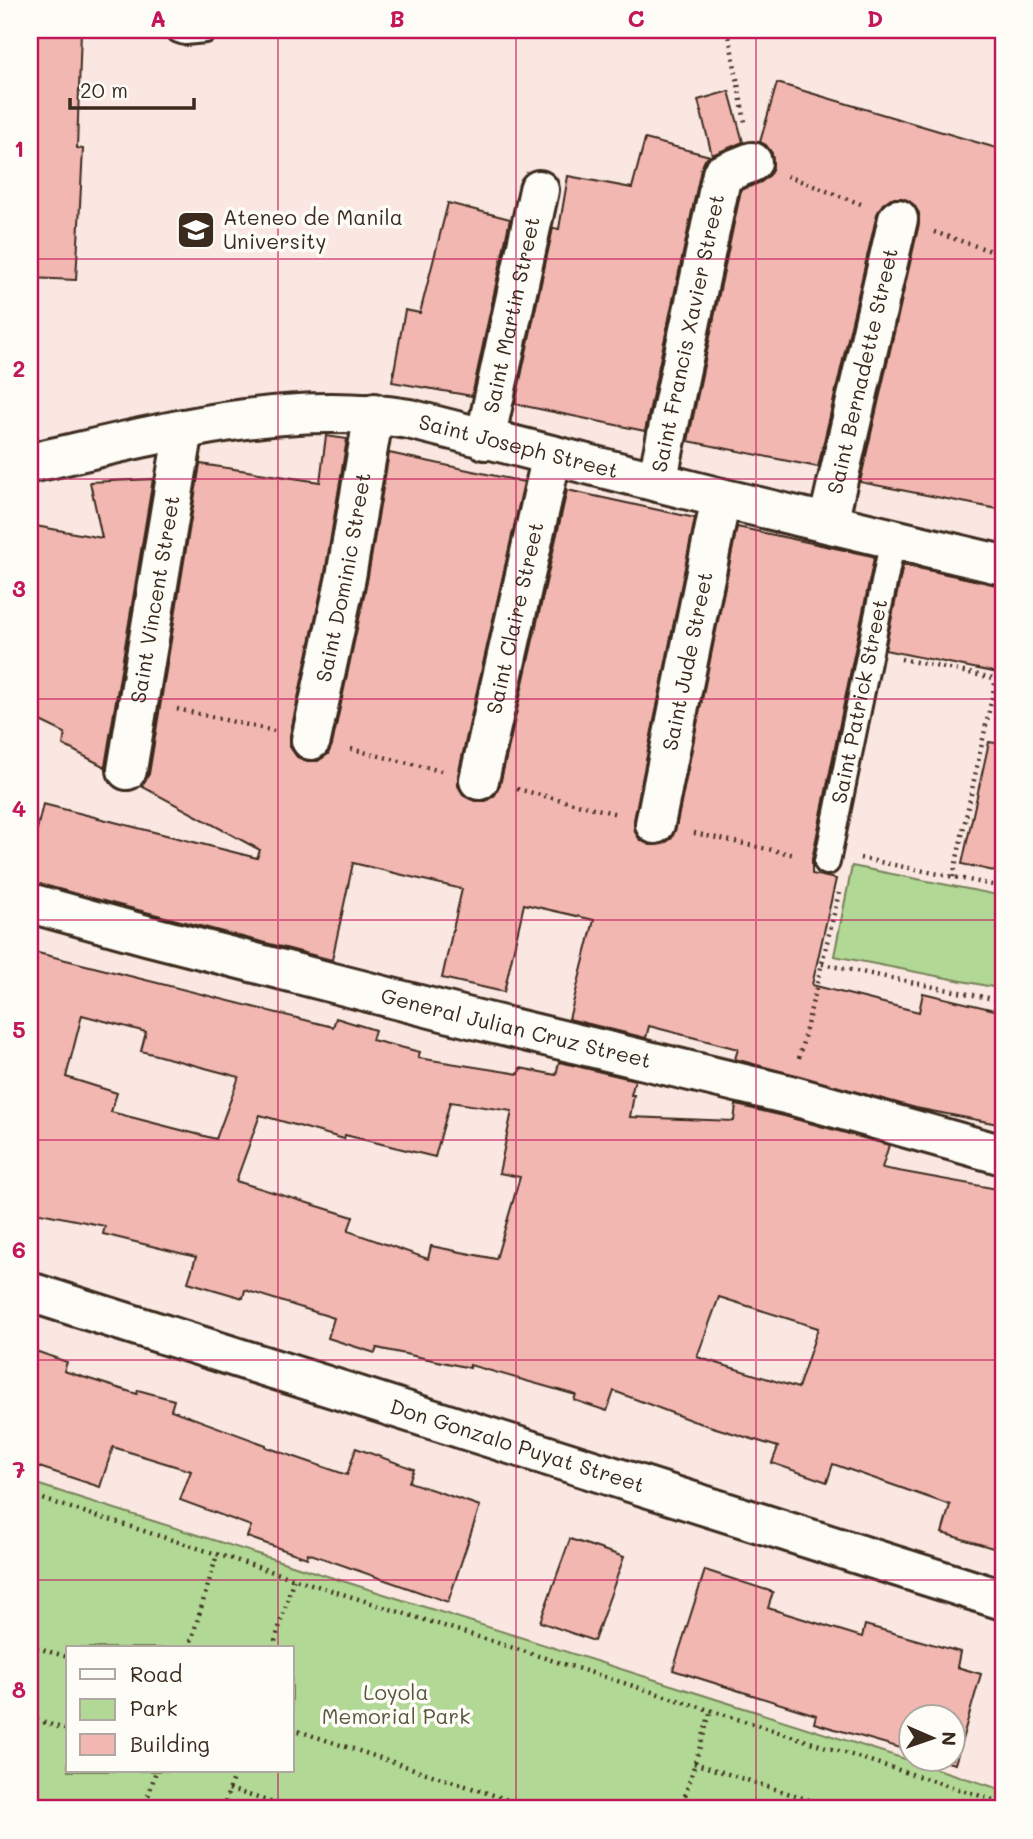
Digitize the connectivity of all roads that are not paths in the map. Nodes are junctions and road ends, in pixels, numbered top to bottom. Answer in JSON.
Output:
{"nodes":[{"id":1,"x":179,"y":30,"type":"edge"},
{"id":2,"x":205,"y":30,"type":"edge"},
{"id":3,"x":752,"y":162,"type":"road end"},
{"id":4,"x":539,"y":190,"type":"dead end"},
{"id":5,"x":898,"y":219,"type":"dead end"},
{"id":6,"x":374,"y":413,"type":"junction"},
{"id":7,"x":184,"y":429,"type":"junction"},
{"id":8,"x":485,"y":440,"type":"junction"},
{"id":9,"x":552,"y":455,"type":"junction"},
{"id":10,"x":30,"y":463,"type":"edge"},
{"id":11,"x":657,"y":482,"type":"junction"},
{"id":12,"x":721,"y":498,"type":"junction"},
{"id":13,"x":828,"y":523,"type":"junction"},
{"id":14,"x":893,"y":539,"type":"junction"},
{"id":15,"x":1002,"y":561,"type":"edge"},
{"id":16,"x":311,"y":740,"type":"dead end"},
{"id":17,"x":127,"y":770,"type":"dead end"},
{"id":18,"x":479,"y":780,"type":"dead end"},
{"id":19,"x":655,"y":824,"type":"dead end"},
{"id":20,"x":828,"y":857,"type":"road end"},
{"id":21,"x":30,"y":903,"type":"edge"},
{"id":22,"x":1003,"y":1155,"type":"edge"},
{"id":23,"x":30,"y":1292,"type":"edge"},
{"id":24,"x":1003,"y":1600,"type":"edge"}],
"edges":[{"from":1,"to":2,"type":"lane"},
{"from":3,"to":11,"type":"street","name":"Saint Francis Xavier Street"},
{"from":4,"to":8,"type":"street","name":"Saint Martin Street"},
{"from":5,"to":13,"type":"street","name":"Saint Bernadette Street"},
{"from":6,"to":7,"type":"street","name":"Saint Joseph Street"},
{"from":6,"to":8,"type":"street","name":"Saint Joseph Street"},
{"from":6,"to":16,"type":"street","name":"Saint Dominic Street"},
{"from":7,"to":10,"type":"street","name":"Saint Joseph Street"},
{"from":7,"to":17,"type":"street","name":"Saint Vincent Street"},
{"from":8,"to":9,"type":"street","name":"Saint Joseph Street"},
{"from":9,"to":11,"type":"street","name":"Saint Joseph Street"},
{"from":9,"to":18,"type":"street","name":"Saint Claire Street"},
{"from":11,"to":12,"type":"street","name":"Saint Joseph Street"},
{"from":12,"to":13,"type":"street","name":"Saint Joseph Street"},
{"from":12,"to":19,"type":"street","name":"Saint Jude Street"},
{"from":13,"to":14,"type":"street","name":"Saint Joseph Street"},
{"from":14,"to":15,"type":"street","name":"Saint Joseph Street"},
{"from":14,"to":20,"type":"lane","name":"Saint Patrick Street"},
{"from":21,"to":22,"type":"street","name":"General Julian Cruz Street"},
{"from":23,"to":24,"type":"street","name":"Don Gonzalo Puyat Street"}]}
